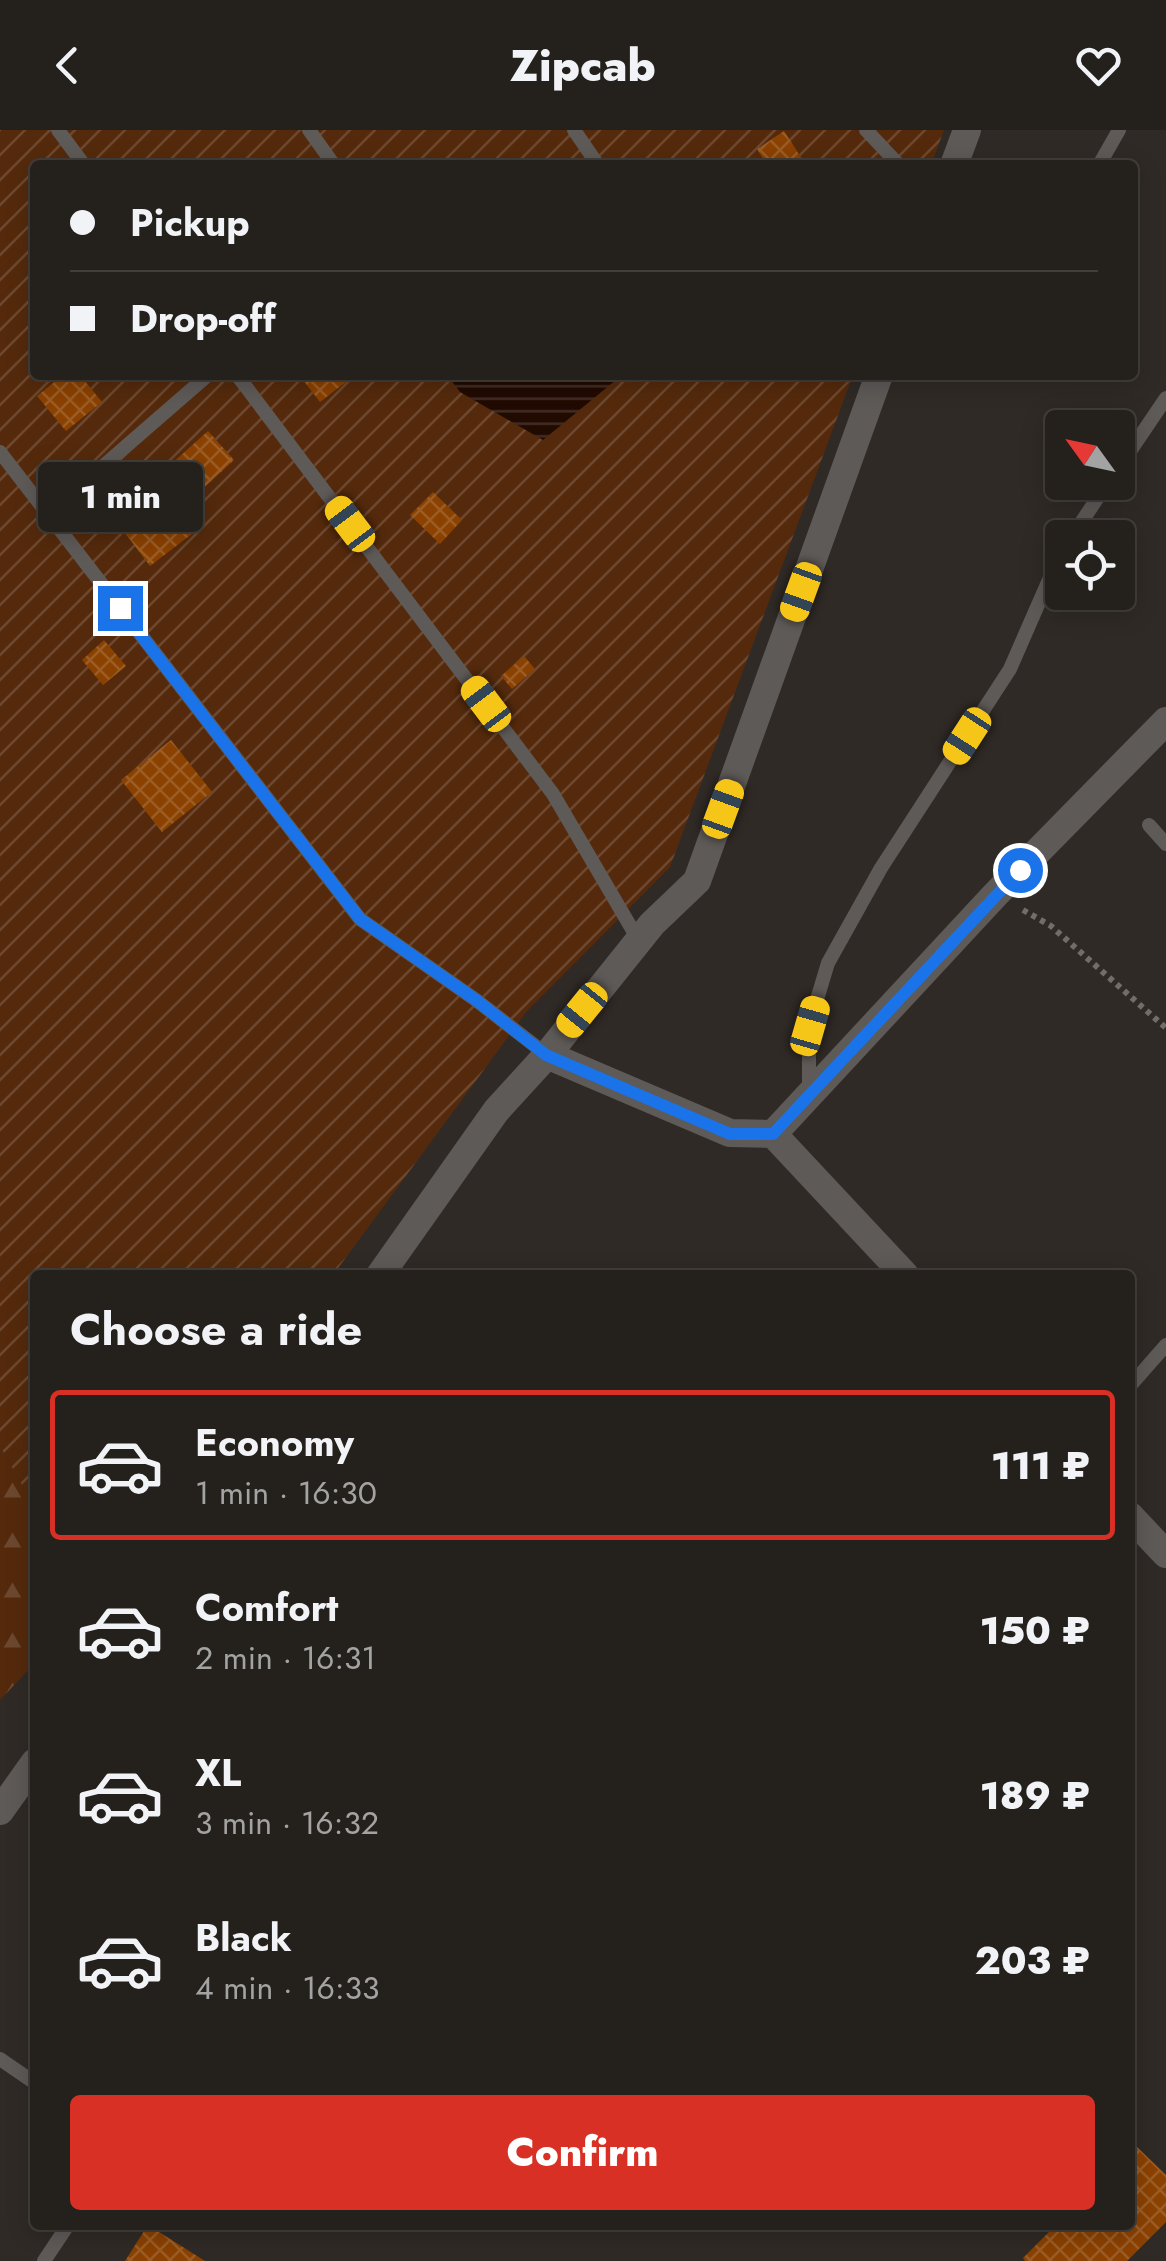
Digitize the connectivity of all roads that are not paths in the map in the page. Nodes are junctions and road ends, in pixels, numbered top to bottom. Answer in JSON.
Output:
{"nodes":[{"id":1,"x":58,"y":130,"type":"edge"},
{"id":2,"x":309,"y":130,"type":"edge"},
{"id":3,"x":574,"y":130,"type":"edge"},
{"id":4,"x":866,"y":130,"type":"edge"},
{"id":5,"x":967,"y":130,"type":"edge"},
{"id":6,"x":1119,"y":130,"type":"edge"},
{"id":7,"x":80,"y":160,"type":"edge"},
{"id":8,"x":330,"y":160,"type":"edge"},
{"id":9,"x":595,"y":160,"type":"edge"},
{"id":10,"x":895,"y":160,"type":"edge"},
{"id":11,"x":956,"y":160,"type":"edge"},
{"id":12,"x":1102,"y":160,"type":"edge"},
{"id":13,"x":202,"y":380,"type":"edge"},
{"id":14,"x":241,"y":380,"type":"edge"},
{"id":15,"x":877,"y":380,"type":"edge"},
{"id":16,"x":1166,"y":398,"type":"edge"},
{"id":17,"x":1135,"y":443,"type":"edge"},
{"id":18,"x":0,"y":452,"type":"edge"},
{"id":19,"x":48,"y":514,"type":"junction"},
{"id":20,"x":1045,"y":589,"type":"edge"},
{"id":21,"x":1166,"y":721,"type":"edge"},
{"id":22,"x":1148,"y":824,"type":"dead end"},
{"id":23,"x":1166,"y":844,"type":"edge"},
{"id":24,"x":638,"y":940,"type":"junction"},
{"id":25,"x":546,"y":1055,"type":"junction"},
{"id":26,"x":809,"y":1096,"type":"junction"},
{"id":27,"x":773,"y":1134,"type":"junction"},
{"id":28,"x":384,"y":1270,"type":"edge"},
{"id":29,"x":900,"y":1270,"type":"edge"},
{"id":30,"x":1166,"y":1345,"type":"edge"},
{"id":31,"x":1135,"y":1380,"type":"edge"},
{"id":32,"x":1135,"y":1521,"type":"edge"},
{"id":33,"x":1166,"y":1554,"type":"edge"},
{"id":34,"x":30,"y":1769,"type":"edge"},
{"id":35,"x":0,"y":1811,"type":"edge"},
{"id":36,"x":0,"y":2059,"type":"edge"},
{"id":37,"x":30,"y":2080,"type":"edge"},
{"id":38,"x":65,"y":2230,"type":"edge"},
{"id":39,"x":44,"y":2261,"type":"edge"}],
"edges":[{"from":1,"to":7,"type":"lane"},
{"from":2,"to":8,"type":"lane"},
{"from":3,"to":9,"type":"lane"},
{"from":4,"to":10,"type":"lane"},
{"from":5,"to":11,"type":"street"},
{"from":6,"to":12,"type":"lane"},
{"from":13,"to":19,"type":"lane"},
{"from":14,"to":24,"type":"lane"},
{"from":15,"to":24,"type":"street"},
{"from":16,"to":17,"type":"lane"},
{"from":18,"to":19,"type":"lane"},
{"from":19,"to":25,"type":"lane"},
{"from":20,"to":26,"type":"lane"},
{"from":21,"to":26,"type":"street"},
{"from":22,"to":23,"type":"lane"},
{"from":24,"to":25,"type":"street"},
{"from":25,"to":27,"type":"street"},
{"from":25,"to":28,"type":"street"},
{"from":26,"to":27,"type":"street"},
{"from":27,"to":29,"type":"street"},
{"from":30,"to":31,"type":"lane"},
{"from":32,"to":33,"type":"street"},
{"from":34,"to":35,"type":"street"},
{"from":36,"to":37,"type":"lane"},
{"from":38,"to":39,"type":"lane"}]}
